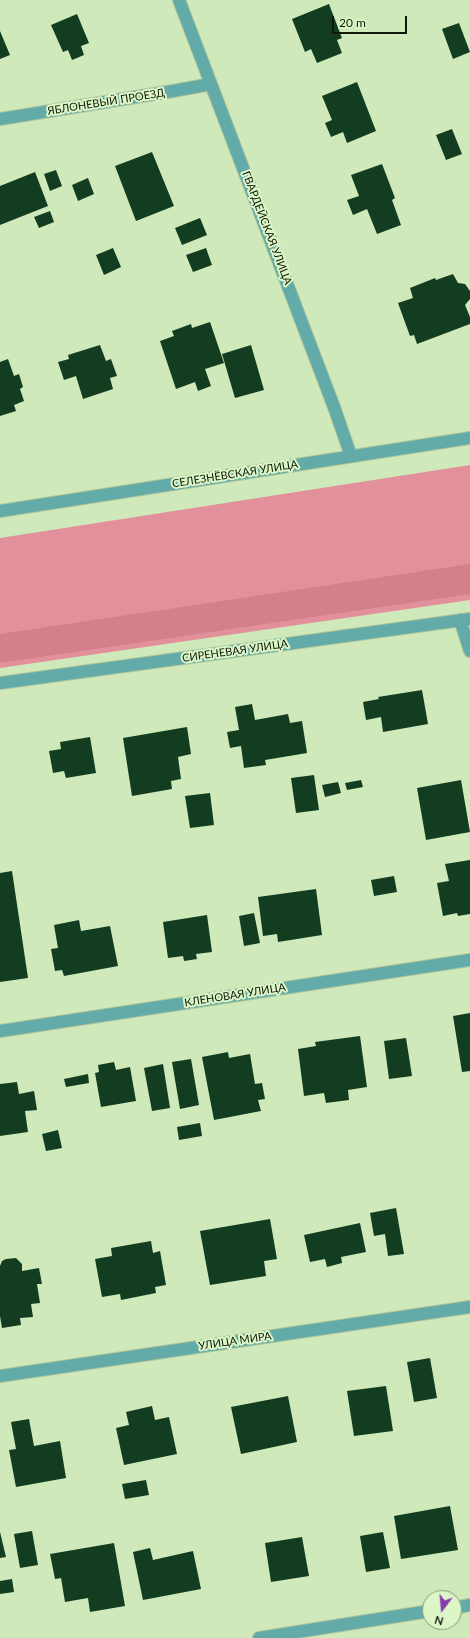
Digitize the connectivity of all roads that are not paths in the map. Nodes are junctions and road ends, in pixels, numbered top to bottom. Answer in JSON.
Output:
{"nodes":[{"id":1,"x":179,"y":0,"type":"edge"},
{"id":2,"x":211,"y":84,"type":"junction"},
{"id":3,"x":0,"y":119,"type":"edge"},
{"id":4,"x":470,"y":438,"type":"edge"},
{"id":5,"x":351,"y":456,"type":"junction"},
{"id":6,"x":0,"y":511,"type":"edge"},
{"id":7,"x":465,"y":620,"type":"edge"},
{"id":8,"x":470,"y":651,"type":"edge"},
{"id":9,"x":0,"y":683,"type":"edge"},
{"id":10,"x":470,"y":960,"type":"edge"},
{"id":11,"x":0,"y":1030,"type":"edge"},
{"id":12,"x":470,"y":1307,"type":"edge"},
{"id":13,"x":0,"y":1376,"type":"edge"},
{"id":14,"x":422,"y":1613,"type":"edge"},
{"id":15,"x":259,"y":1638,"type":"edge"}],
"edges":[{"from":1,"to":2,"type":"street","name":"ГВАРДЕЙСКАЯ УЛИЦА"},
{"from":2,"to":3,"type":"street","name":"ЯБЛОНЕВЫЙ ПРОЕЗД"},
{"from":2,"to":5,"type":"street","name":"ГВАРДЕЙСКАЯ УЛИЦА"},
{"from":4,"to":5,"type":"street","name":"СЕЛЕЗНЁВСКАЯ УЛИЦА"},
{"from":5,"to":6,"type":"street","name":"СЕЛЕЗНЁВСКАЯ УЛИЦА"},
{"from":7,"to":8,"type":"street"},
{"from":7,"to":9,"type":"street","name":"СИРЕНЕВАЯ УЛИЦА"},
{"from":10,"to":11,"type":"street","name":"КЛЕНОВАЯ УЛИЦА"},
{"from":12,"to":13,"type":"street","name":"УЛИЦА МИРА"},
{"from":14,"to":15,"type":"street"}]}
